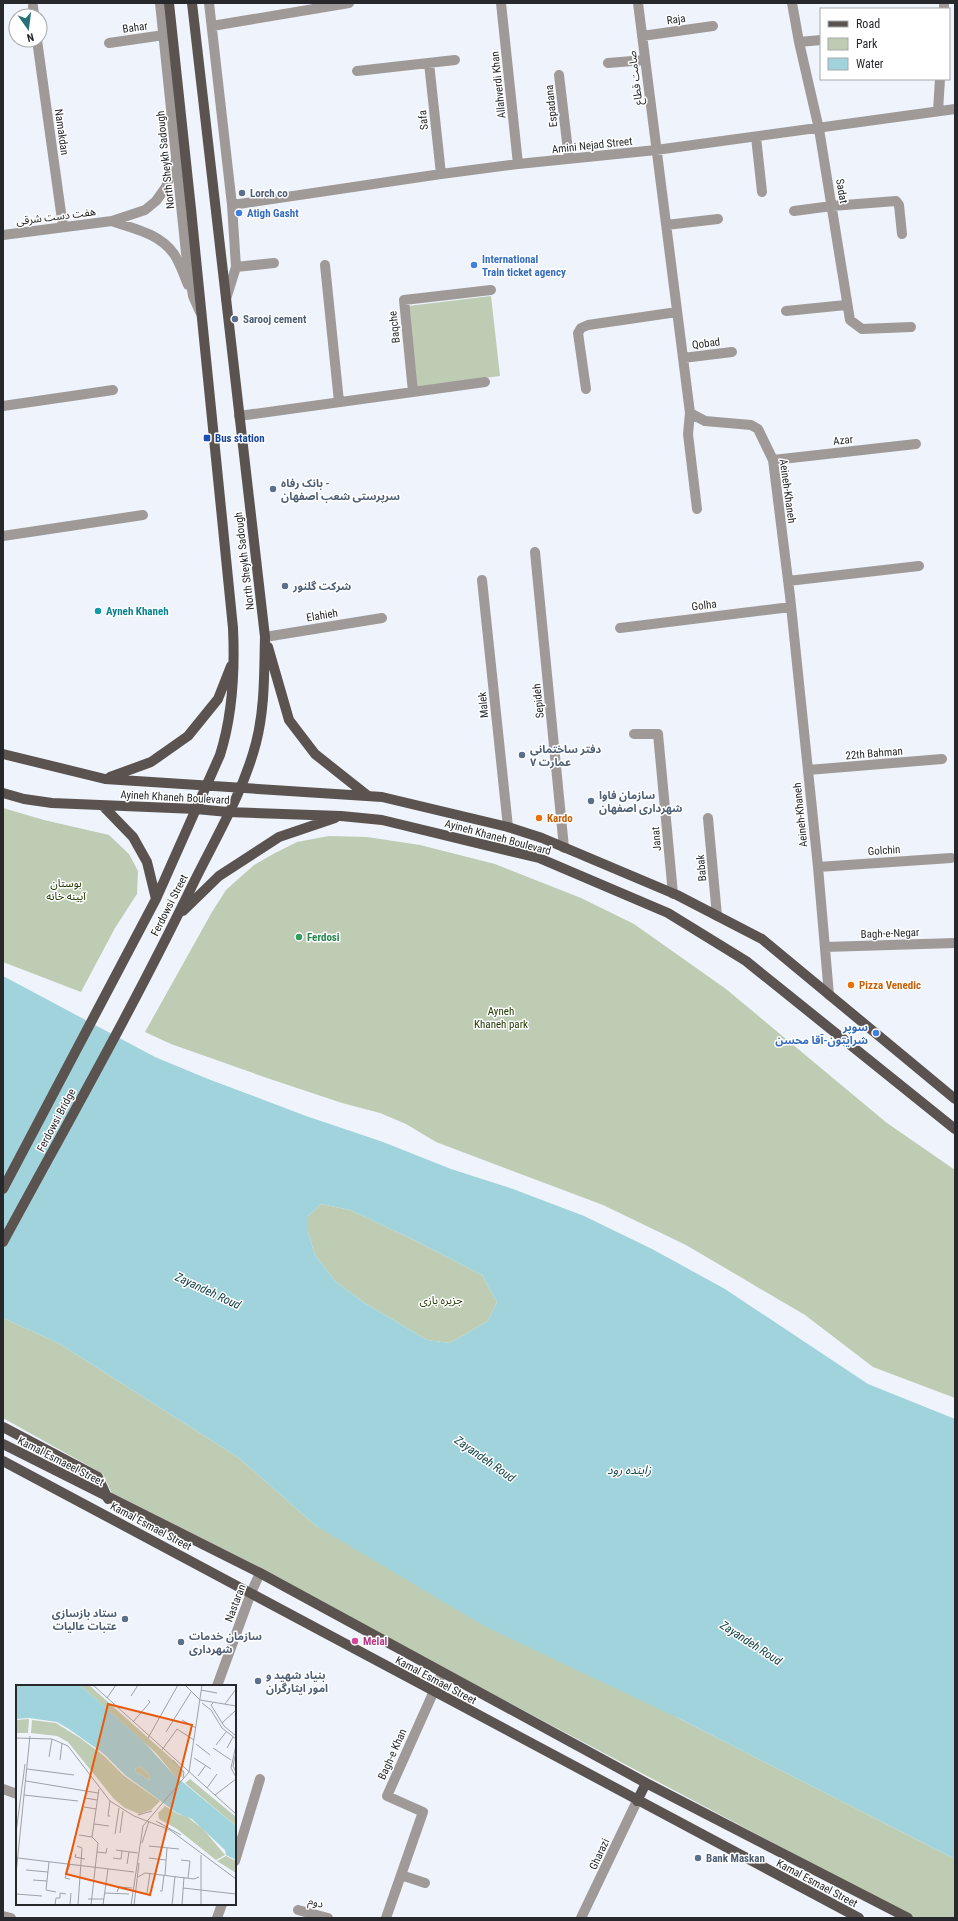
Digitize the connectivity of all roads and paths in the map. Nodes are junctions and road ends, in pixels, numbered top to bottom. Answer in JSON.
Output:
{"nodes":[{"id":1,"x":160,"y":3,"type":"edge"},
{"id":2,"x":169,"y":3,"type":"edge"},
{"id":3,"x":192,"y":3,"type":"edge"},
{"id":4,"x":209,"y":3,"type":"edge"},
{"id":5,"x":349,"y":3,"type":"edge"},
{"id":6,"x":501,"y":3,"type":"edge"},
{"id":7,"x":638,"y":3,"type":"edge"},
{"id":8,"x":792,"y":3,"type":"edge"},
{"id":9,"x":212,"y":26,"type":"junction"},
{"id":10,"x":713,"y":26,"type":"dead end"},
{"id":11,"x":164,"y":35,"type":"junction"},
{"id":12,"x":642,"y":36,"type":"junction"},
{"id":13,"x":820,"y":40,"type":"edge"},
{"id":14,"x":799,"y":42,"type":"junction"},
{"id":15,"x":108,"y":43,"type":"dead end"},
{"id":16,"x":38,"y":48,"type":"edge"},
{"id":17,"x":455,"y":60,"type":"dead end"},
{"id":18,"x":645,"y":60,"type":"junction"},
{"id":19,"x":429,"y":63,"type":"junction"},
{"id":20,"x":608,"y":63,"type":"dead end"},
{"id":21,"x":357,"y":71,"type":"dead end"},
{"id":22,"x":559,"y":75,"type":"dead end"},
{"id":23,"x":940,"y":80,"type":"edge"},
{"id":24,"x":955,"y":109,"type":"edge"},
{"id":25,"x":938,"y":111,"type":"junction"},
{"id":26,"x":819,"y":129,"type":"junction"},
{"id":27,"x":756,"y":137,"type":"junction"},
{"id":28,"x":656,"y":150,"type":"junction"},
{"id":29,"x":177,"y":156,"type":"junction"},
{"id":30,"x":569,"y":159,"type":"junction"},
{"id":31,"x":518,"y":164,"type":"junction"},
{"id":32,"x":441,"y":174,"type":"junction"},
{"id":33,"x":762,"y":192,"type":"dead end"},
{"id":34,"x":232,"y":205,"type":"junction"},
{"id":35,"x":832,"y":206,"type":"junction"},
{"id":36,"x":794,"y":211,"type":"dead end"},
{"id":37,"x":718,"y":218,"type":"dead end"},
{"id":38,"x":112,"y":221,"type":"junction"},
{"id":39,"x":666,"y":225,"type":"junction"},
{"id":40,"x":63,"y":227,"type":"junction"},
{"id":41,"x":902,"y":234,"type":"dead end"},
{"id":42,"x":3,"y":235,"type":"edge"},
{"id":43,"x":274,"y":263,"type":"dead end"},
{"id":44,"x":325,"y":265,"type":"dead end"},
{"id":45,"x":236,"y":267,"type":"junction"},
{"id":46,"x":491,"y":290,"type":"dead end"},
{"id":47,"x":194,"y":296,"type":"junction"},
{"id":48,"x":226,"y":301,"type":"junction"},
{"id":49,"x":846,"y":305,"type":"junction"},
{"id":50,"x":677,"y":312,"type":"junction"},
{"id":51,"x":786,"y":312,"type":"dead end"},
{"id":52,"x":201,"y":313,"type":"junction"},
{"id":53,"x":911,"y":327,"type":"dead end"},
{"id":54,"x":732,"y":352,"type":"dead end"},
{"id":55,"x":683,"y":358,"type":"junction"},
{"id":56,"x":485,"y":382,"type":"dead end"},
{"id":57,"x":586,"y":389,"type":"dead end"},
{"id":58,"x":113,"y":390,"type":"dead end"},
{"id":59,"x":413,"y":392,"type":"junction"},
{"id":60,"x":339,"y":402,"type":"junction"},
{"id":61,"x":3,"y":406,"type":"edge"},
{"id":62,"x":690,"y":414,"type":"junction"},
{"id":63,"x":239,"y":416,"type":"junction"},
{"id":64,"x":916,"y":444,"type":"dead end"},
{"id":65,"x":773,"y":460,"type":"junction"},
{"id":66,"x":697,"y":508,"type":"dead end"},
{"id":67,"x":143,"y":515,"type":"dead end"},
{"id":68,"x":3,"y":536,"type":"edge"},
{"id":69,"x":535,"y":552,"type":"dead end"},
{"id":70,"x":919,"y":566,"type":"dead end"},
{"id":71,"x":482,"y":580,"type":"dead end"},
{"id":72,"x":788,"y":581,"type":"junction"},
{"id":73,"x":791,"y":607,"type":"junction"},
{"id":74,"x":382,"y":618,"type":"dead end"},
{"id":75,"x":620,"y":628,"type":"dead end"},
{"id":76,"x":265,"y":637,"type":"junction"},
{"id":77,"x":234,"y":657,"type":"junction"},
{"id":78,"x":634,"y":734,"type":"dead end"},
{"id":79,"x":3,"y":754,"type":"edge"},
{"id":80,"x":942,"y":759,"type":"dead end"},
{"id":81,"x":808,"y":770,"type":"junction"},
{"id":82,"x":105,"y":779,"type":"junction"},
{"id":83,"x":207,"y":785,"type":"junction"},
{"id":84,"x":239,"y":789,"type":"junction"},
{"id":85,"x":3,"y":793,"type":"edge"},
{"id":86,"x":368,"y":796,"type":"junction"},
{"id":87,"x":102,"y":806,"type":"junction"},
{"id":88,"x":196,"y":809,"type":"junction"},
{"id":89,"x":228,"y":812,"type":"junction"},
{"id":90,"x":341,"y":816,"type":"junction"},
{"id":91,"x":708,"y":818,"type":"dead end"},
{"id":92,"x":508,"y":827,"type":"junction"},
{"id":93,"x":564,"y":848,"type":"junction"},
{"id":94,"x":951,"y":858,"type":"dead end"},
{"id":95,"x":818,"y":867,"type":"junction"},
{"id":96,"x":673,"y":894,"type":"junction"},
{"id":97,"x":156,"y":899,"type":"junction"},
{"id":98,"x":178,"y":916,"type":"junction"},
{"id":99,"x":717,"y":916,"type":"junction"},
{"id":100,"x":955,"y":943,"type":"edge"},
{"id":101,"x":825,"y":947,"type":"junction"},
{"id":102,"x":829,"y":995,"type":"junction"},
{"id":103,"x":104,"y":996,"type":"joint"},
{"id":104,"x":130,"y":1008,"type":"joint"},
{"id":105,"x":955,"y":1099,"type":"edge"},
{"id":106,"x":955,"y":1129,"type":"edge"},
{"id":107,"x":3,"y":1189,"type":"edge"},
{"id":108,"x":3,"y":1242,"type":"edge"},
{"id":109,"x":3,"y":1427,"type":"edge"},
{"id":110,"x":3,"y":1444,"type":"edge"},
{"id":111,"x":3,"y":1461,"type":"edge"},
{"id":112,"x":108,"y":1499,"type":"junction"},
{"id":113,"x":260,"y":1574,"type":"junction"},
{"id":114,"x":251,"y":1593,"type":"junction"},
{"id":115,"x":442,"y":1673,"type":"junction"},
{"id":116,"x":217,"y":1685,"type":"edge"},
{"id":117,"x":433,"y":1692,"type":"junction"},
{"id":118,"x":260,"y":1779,"type":"dead end"},
{"id":119,"x":646,"y":1783,"type":"junction"},
{"id":120,"x":3,"y":1789,"type":"edge"},
{"id":121,"x":16,"y":1794,"type":"edge"},
{"id":122,"x":637,"y":1801,"type":"junction"},
{"id":123,"x":236,"y":1858,"type":"edge"},
{"id":124,"x":401,"y":1875,"type":"junction"},
{"id":125,"x":424,"y":1883,"type":"dead end"},
{"id":126,"x":222,"y":1905,"type":"edge"},
{"id":127,"x":298,"y":1910,"type":"dead end"},
{"id":128,"x":3,"y":1916,"type":"edge"},
{"id":129,"x":11,"y":1918,"type":"edge"},
{"id":130,"x":217,"y":1918,"type":"edge"},
{"id":131,"x":328,"y":1918,"type":"edge"},
{"id":132,"x":386,"y":1918,"type":"edge"},
{"id":133,"x":582,"y":1918,"type":"edge"},
{"id":134,"x":858,"y":1918,"type":"edge"},
{"id":135,"x":908,"y":1918,"type":"edge"}],
"edges":[{"from":1,"to":11,"type":"street","name":"North Sheykh Sadough"},
{"from":2,"to":52,"type":"main road","name":"North Sheykh Sadough"},
{"from":3,"to":48,"type":"main road","name":"North Sheykh Sadough"},
{"from":4,"to":9,"type":"street","name":"North Sheykh Sadough"},
{"from":5,"to":9,"type":"street"},
{"from":6,"to":31,"type":"street","name":"Allahverdi Khan"},
{"from":7,"to":12,"type":"street","name":"صامت قطاع"},
{"from":8,"to":14,"type":"street","name":"Sadat"},
{"from":9,"to":34,"type":"street","name":"North Sheykh Sadough"},
{"from":10,"to":12,"type":"street","name":"Raja"},
{"from":11,"to":15,"type":"street","name":"Bahar"},
{"from":11,"to":29,"type":"street","name":"North Sheykh Sadough"},
{"from":12,"to":18,"type":"street","name":"صامت قطاع"},
{"from":13,"to":14,"type":"street"},
{"from":14,"to":26,"type":"street","name":"Sadat"},
{"from":16,"to":40,"type":"street","name":"Namakdan"},
{"from":17,"to":19,"type":"street"},
{"from":18,"to":20,"type":"street"},
{"from":18,"to":28,"type":"street","name":"صامت قطاع"},
{"from":19,"to":21,"type":"street"},
{"from":19,"to":32,"type":"street","name":"Safa"},
{"from":22,"to":30,"type":"street","name":"Espadana"},
{"from":23,"to":25,"type":"street"},
{"from":24,"to":25,"type":"street","name":"Amini Nejad Street"},
{"from":25,"to":26,"type":"street","name":"Amini Nejad Street"},
{"from":26,"to":27,"type":"street","name":"Amini Nejad Street"},
{"from":26,"to":35,"type":"street","name":"Sadat"},
{"from":27,"to":28,"type":"street","name":"Amini Nejad Street"},
{"from":27,"to":33,"type":"street"},
{"from":28,"to":30,"type":"street","name":"Amini Nejad Street"},
{"from":28,"to":39,"type":"street"},
{"from":29,"to":38,"type":"street"},
{"from":29,"to":47,"type":"street","name":"North Sheykh Sadough"},
{"from":30,"to":31,"type":"street","name":"Amini Nejad Street"},
{"from":31,"to":32,"type":"street","name":"Amini Nejad Street"},
{"from":32,"to":34,"type":"street","name":"Amini Nejad Street"},
{"from":34,"to":45,"type":"street","name":"North Sheykh Sadough"},
{"from":35,"to":36,"type":"street"},
{"from":35,"to":41,"type":"street"},
{"from":35,"to":49,"type":"street","name":"Sadat"},
{"from":37,"to":39,"type":"street"},
{"from":38,"to":40,"type":"street","name":"هفت دست شرقی"},
{"from":38,"to":47,"type":"street"},
{"from":39,"to":50,"type":"street"},
{"from":40,"to":42,"type":"street","name":"هفت دست شرقی"},
{"from":43,"to":45,"type":"street"},
{"from":44,"to":60,"type":"street"},
{"from":45,"to":48,"type":"street","name":"North Sheykh Sadough"},
{"from":46,"to":59,"type":"street","name":"Baqche"},
{"from":47,"to":52,"type":"street","name":"North Sheykh Sadough"},
{"from":48,"to":63,"type":"main road","name":"North Sheykh Sadough"},
{"from":49,"to":51,"type":"street"},
{"from":49,"to":53,"type":"street","name":"Sadat"},
{"from":50,"to":55,"type":"street"},
{"from":50,"to":57,"type":"street"},
{"from":52,"to":77,"type":"main road","name":"North Sheykh Sadough"},
{"from":54,"to":55,"type":"street","name":"Qobad"},
{"from":55,"to":62,"type":"street"},
{"from":56,"to":59,"type":"street"},
{"from":58,"to":61,"type":"street"},
{"from":59,"to":60,"type":"street"},
{"from":60,"to":63,"type":"street"},
{"from":62,"to":65,"type":"street","name":"Aeineh-Khaneh"},
{"from":62,"to":66,"type":"street"},
{"from":63,"to":76,"type":"main road","name":"North Sheykh Sadough"},
{"from":64,"to":65,"type":"street","name":"Azar"},
{"from":65,"to":72,"type":"street","name":"Aeineh-Khaneh"},
{"from":67,"to":68,"type":"street"},
{"from":69,"to":93,"type":"street","name":"Sepideh"},
{"from":70,"to":72,"type":"street"},
{"from":71,"to":92,"type":"street","name":"Malek"},
{"from":72,"to":73,"type":"street","name":"Aeineh-Khaneh"},
{"from":73,"to":75,"type":"street","name":"Golha"},
{"from":73,"to":81,"type":"street","name":"Aeineh-Khaneh"},
{"from":74,"to":76,"type":"street","name":"Elahieh"},
{"from":76,"to":84,"type":"main road","name":"North Sheykh Sadough"},
{"from":76,"to":86,"type":"main road"},
{"from":77,"to":82,"type":"main road"},
{"from":77,"to":83,"type":"main road","name":"North Sheykh Sadough"},
{"from":78,"to":96,"type":"street","name":"Janat"},
{"from":79,"to":82,"type":"main road","name":"Ayineh Khaneh Boulevard"},
{"from":80,"to":81,"type":"street","name":"22th Bahman"},
{"from":81,"to":95,"type":"street","name":"Aeineh-Khaneh"},
{"from":82,"to":83,"type":"main road","name":"Ayineh Khaneh Boulevard"},
{"from":83,"to":84,"type":"main road","name":"Ayineh Khaneh Boulevard"},
{"from":83,"to":88,"type":"main road","name":"North Sheykh Sadough"},
{"from":84,"to":86,"type":"main road","name":"Ayineh Khaneh Boulevard"},
{"from":84,"to":89,"type":"main road","name":"North Sheykh Sadough"},
{"from":85,"to":87,"type":"main road","name":"Ayineh Khaneh Boulevard"},
{"from":86,"to":92,"type":"main road","name":"Ayineh Khaneh Boulevard"},
{"from":87,"to":88,"type":"main road","name":"Ayineh Khaneh Boulevard"},
{"from":87,"to":97,"type":"main road"},
{"from":88,"to":89,"type":"main road","name":"Ayineh Khaneh Boulevard"},
{"from":88,"to":97,"type":"main road","name":"Ferdowsi Street"},
{"from":89,"to":90,"type":"main road","name":"Ayineh Khaneh Boulevard"},
{"from":89,"to":98,"type":"main road","name":"Ferdowsi Street"},
{"from":90,"to":98,"type":"main road"},
{"from":90,"to":106,"type":"main road","name":"Ayineh Khaneh Boulevard"},
{"from":91,"to":99,"type":"street","name":"Babak"},
{"from":92,"to":93,"type":"main road","name":"Ayineh Khaneh Boulevard"},
{"from":93,"to":96,"type":"main road","name":"Ayineh Khaneh Boulevard"},
{"from":94,"to":95,"type":"street","name":"Golchin"},
{"from":95,"to":101,"type":"street","name":"Aeineh-Khaneh"},
{"from":96,"to":99,"type":"main road","name":"Ayineh Khaneh Boulevard"},
{"from":97,"to":103,"type":"main road","name":"Ferdowsi Street"},
{"from":98,"to":104,"type":"main road","name":"Ferdowsi Street"},
{"from":99,"to":102,"type":"main road","name":"Ayineh Khaneh Boulevard"},
{"from":100,"to":101,"type":"street","name":"Bagh-e-Negar"},
{"from":101,"to":102,"type":"street","name":"Aeineh-Khaneh"},
{"from":102,"to":105,"type":"main road","name":"Ayineh Khaneh Boulevard"},
{"from":103,"to":107,"type":"main road","name":"Ferdowsi Bridge"},
{"from":104,"to":108,"type":"main road","name":"Ferdowsi Bridge"},
{"from":109,"to":112,"type":"main road"},
{"from":110,"to":112,"type":"main road","name":"Kamal Esmaeel Street"},
{"from":111,"to":114,"type":"main road","name":"Kamal Esmael Street"},
{"from":112,"to":113,"type":"main road","name":"Kamal Esmael Street"},
{"from":113,"to":114,"type":"street","name":"Nastaran"},
{"from":113,"to":115,"type":"main road","name":"Kamal Esmael Street"},
{"from":114,"to":116,"type":"street","name":"Nastaran"},
{"from":114,"to":117,"type":"main road","name":"Kamal Esmael Street"},
{"from":115,"to":117,"type":"street"},
{"from":115,"to":119,"type":"main road","name":"Kamal Esmael Street"},
{"from":117,"to":122,"type":"main road","name":"Kamal Esmael Street"},
{"from":117,"to":124,"type":"street","name":"Bagh-e Khan"},
{"from":118,"to":123,"type":"street"},
{"from":119,"to":122,"type":"main road"},
{"from":119,"to":135,"type":"main road","name":"Kamal Esmael Street"},
{"from":120,"to":121,"type":"street"},
{"from":122,"to":133,"type":"street","name":"Gharazi"},
{"from":122,"to":134,"type":"main road","name":"Kamal Esmael Street"},
{"from":124,"to":125,"type":"street"},
{"from":124,"to":132,"type":"street","name":"Bagh-e Khan"},
{"from":126,"to":130,"type":"street"},
{"from":127,"to":131,"type":"street","name":"دوم"},
{"from":128,"to":129,"type":"street"}]}
